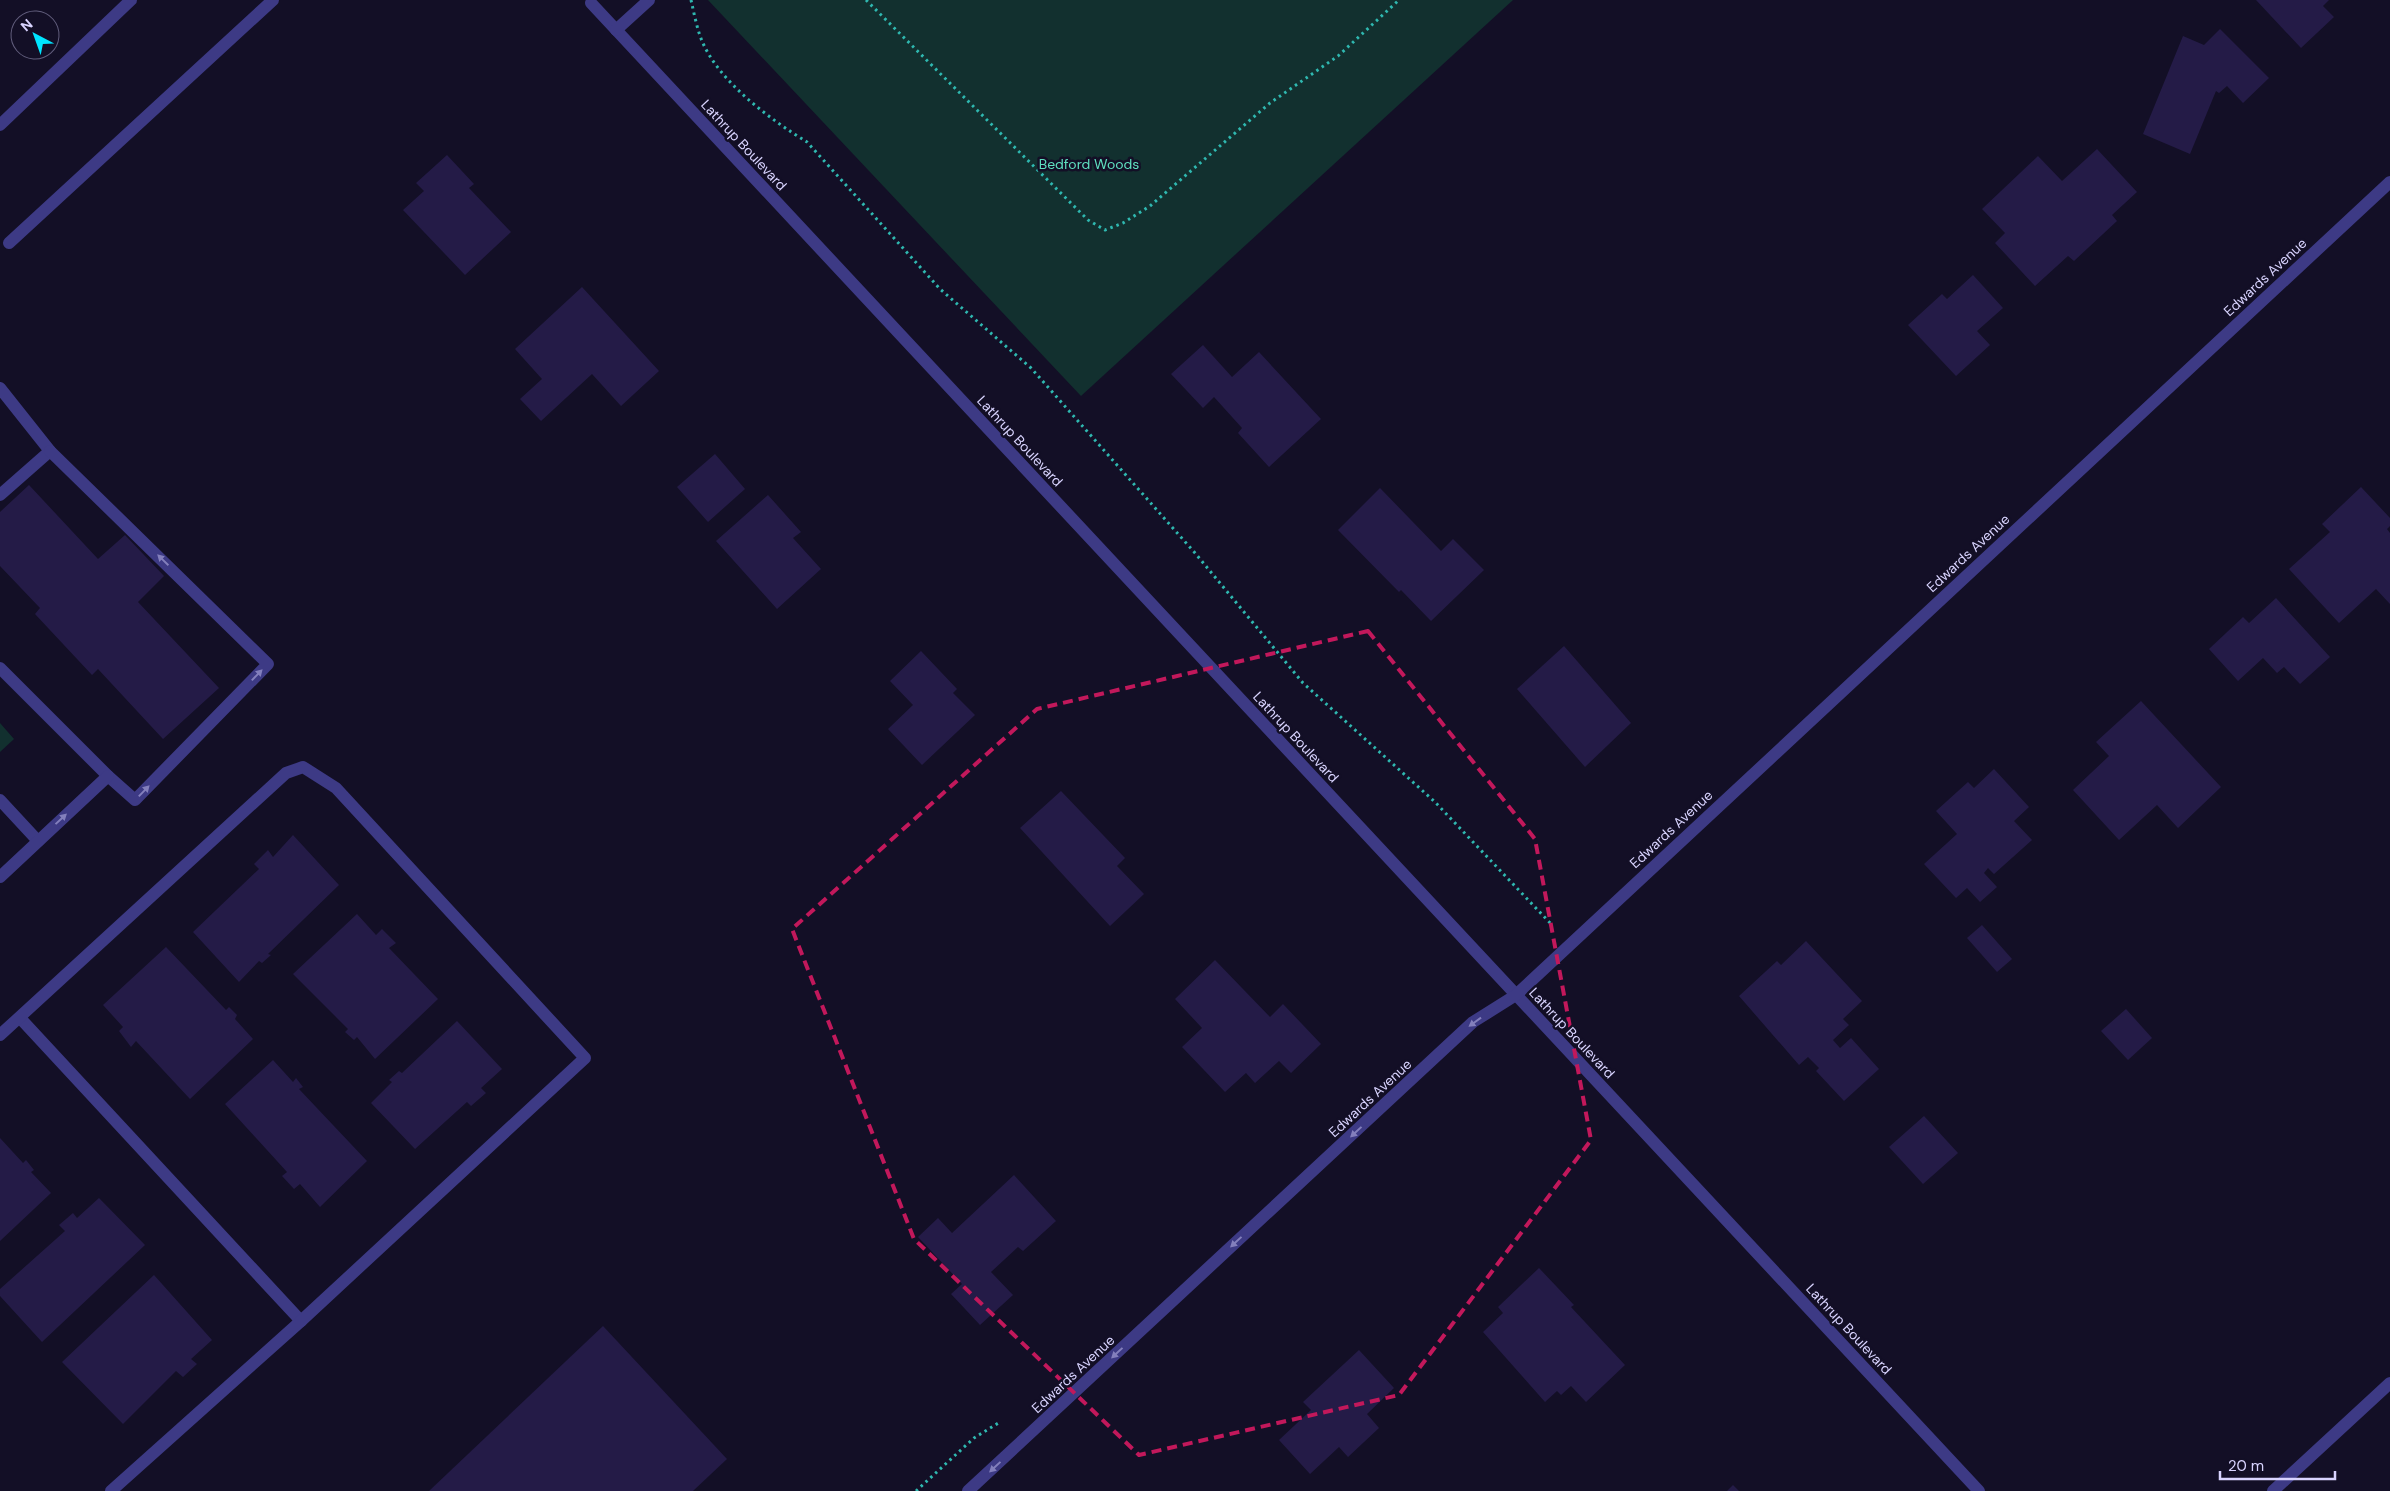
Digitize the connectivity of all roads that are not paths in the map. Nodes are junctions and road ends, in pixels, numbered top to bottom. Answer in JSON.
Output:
{"nodes":[{"id":1,"x":131,"y":0,"type":"edge"},
{"id":2,"x":273,"y":0,"type":"edge"},
{"id":3,"x":649,"y":0,"type":"edge"},
{"id":4,"x":591,"y":3,"type":"dead end"},
{"id":5,"x":616,"y":30,"type":"junction"},
{"id":6,"x":0,"y":125,"type":"edge"},
{"id":7,"x":2390,"y":182,"type":"edge"},
{"id":8,"x":9,"y":243,"type":"dead end"},
{"id":9,"x":0,"y":388,"type":"edge"},
{"id":10,"x":50,"y":451,"type":"junction"},
{"id":11,"x":0,"y":495,"type":"edge"},
{"id":12,"x":0,"y":668,"type":"edge"},
{"id":13,"x":108,"y":776,"type":"junction"},
{"id":14,"x":0,"y":800,"type":"edge"},
{"id":15,"x":38,"y":841,"type":"junction"},
{"id":16,"x":0,"y":877,"type":"edge"},
{"id":17,"x":1516,"y":995,"type":"junction"},
{"id":18,"x":20,"y":1018,"type":"junction"},
{"id":19,"x":0,"y":1035,"type":"edge"},
{"id":20,"x":302,"y":1321,"type":"junction"},
{"id":21,"x":2390,"y":1383,"type":"edge"},
{"id":22,"x":111,"y":1491,"type":"edge"},
{"id":23,"x":968,"y":1491,"type":"edge"},
{"id":24,"x":1979,"y":1491,"type":"edge"},
{"id":25,"x":2273,"y":1491,"type":"edge"}],
"edges":[{"from":1,"to":6,"type":"street"},
{"from":2,"to":8,"type":"street"},
{"from":3,"to":5,"type":"street"},
{"from":4,"to":5,"type":"street","name":"Lathrup Boulevard"},
{"from":5,"to":17,"type":"street","name":"Lathrup Boulevard"},
{"from":7,"to":17,"type":"street","name":"Edwards Avenue"},
{"from":9,"to":10,"type":"street"},
{"from":10,"to":11,"type":"street"},
{"from":13,"to":10,"type":"street","one_way":true},
{"from":12,"to":13,"type":"street"},
{"from":15,"to":13,"type":"street","one_way":true},
{"from":14,"to":15,"type":"street"},
{"from":15,"to":16,"type":"street"},
{"from":17,"to":23,"type":"street","name":"Edwards Avenue","one_way":true},
{"from":17,"to":24,"type":"street","name":"Lathrup Boulevard"},
{"from":18,"to":19,"type":"street"},
{"from":18,"to":20,"type":"street"},
{"from":18,"to":20,"type":"street"},
{"from":20,"to":22,"type":"street"},
{"from":21,"to":25,"type":"street"}]}
